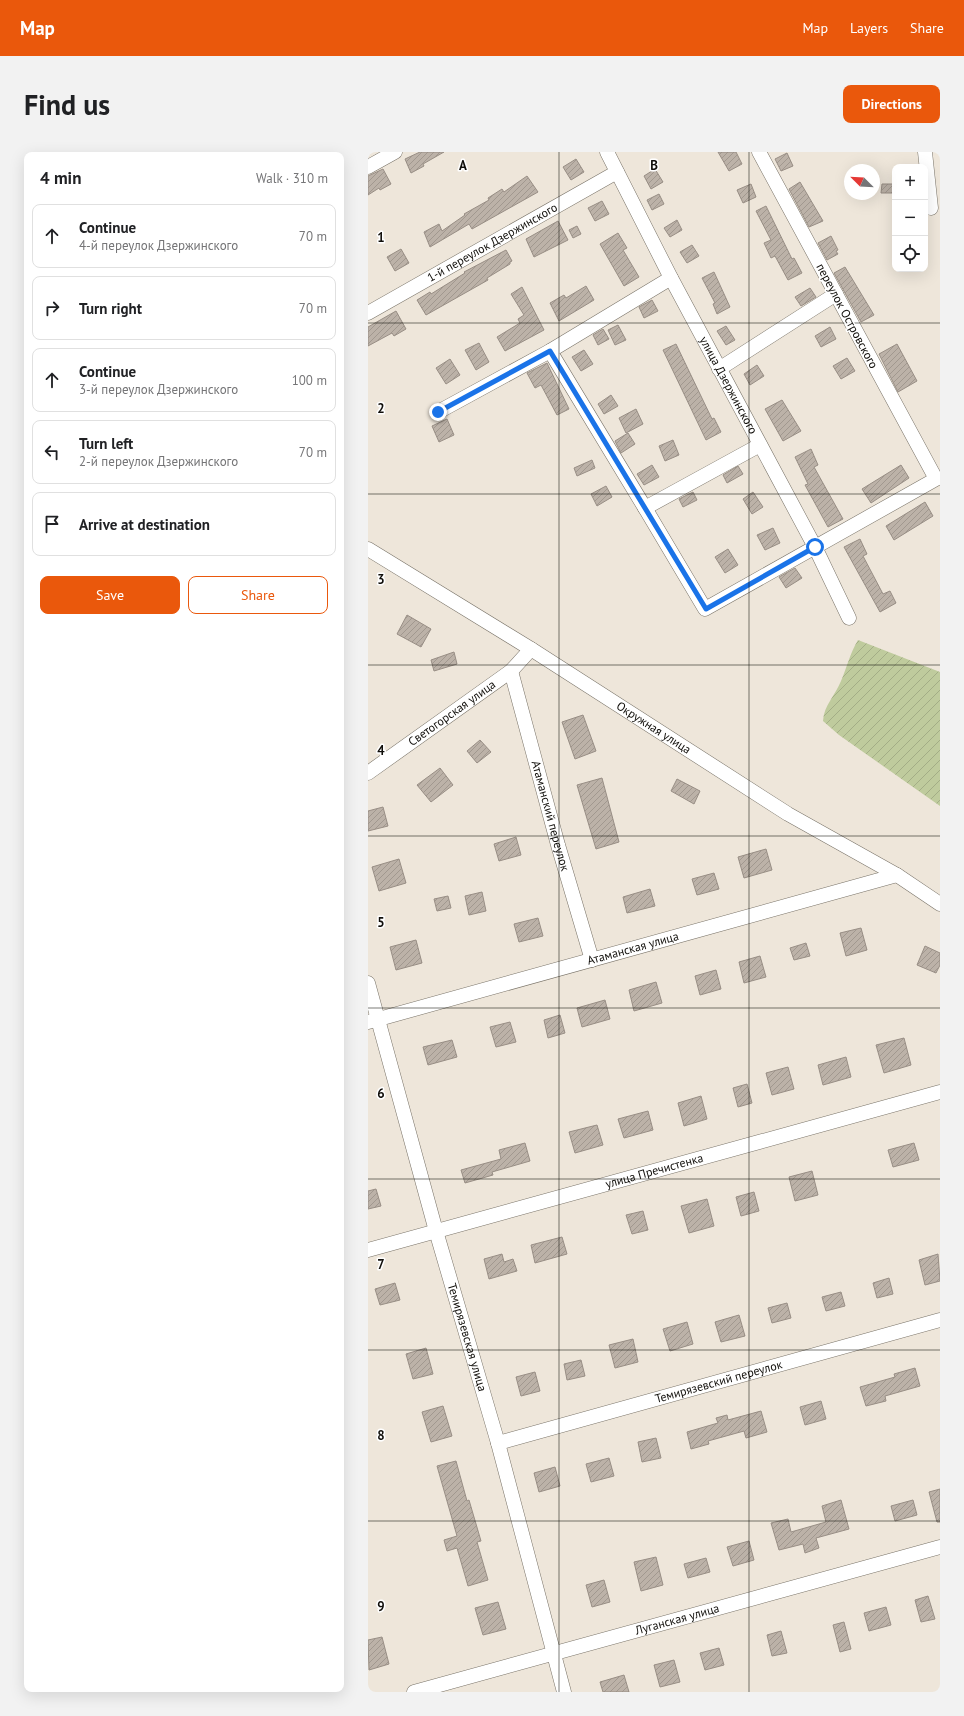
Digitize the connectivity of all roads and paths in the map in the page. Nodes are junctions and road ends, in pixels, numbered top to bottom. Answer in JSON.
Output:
{"nodes":[{"id":1,"x":395,"y":152,"type":"edge"},
{"id":2,"x":607,"y":152,"type":"edge"},
{"id":3,"x":759,"y":152,"type":"edge"},
{"id":4,"x":926,"y":152,"type":"edge"},
{"id":5,"x":368,"y":167,"type":"edge"},
{"id":6,"x":617,"y":172,"type":"junction"},
{"id":7,"x":931,"y":208,"type":"dead end"},
{"id":8,"x":671,"y":278,"type":"junction"},
{"id":9,"x":836,"y":294,"type":"junction"},
{"id":10,"x":368,"y":313,"type":"edge"},
{"id":11,"x":550,"y":351,"type":"junction"},
{"id":12,"x":719,"y":369,"type":"junction"},
{"id":13,"x":438,"y":412,"type":"dead end"},
{"id":14,"x":760,"y":445,"type":"junction"},
{"id":15,"x":645,"y":508,"type":"junction"},
{"id":16,"x":815,"y":547,"type":"junction"},
{"id":17,"x":368,"y":549,"type":"edge"},
{"id":18,"x":849,"y":618,"type":"dead end"},
{"id":19,"x":531,"y":649,"type":"junction"},
{"id":20,"x":511,"y":671,"type":"junction"},
{"id":21,"x":368,"y":773,"type":"edge"},
{"id":22,"x":897,"y":875,"type":"junction"},
{"id":23,"x":940,"y":904,"type":"edge"},
{"id":24,"x":592,"y":960,"type":"junction"},
{"id":25,"x":368,"y":983,"type":"edge"},
{"id":26,"x":373,"y":1020,"type":"edge"},
{"id":27,"x":940,"y":1092,"type":"edge"},
{"id":28,"x":436,"y":1230,"type":"junction"},
{"id":29,"x":368,"y":1250,"type":"edge"},
{"id":30,"x":940,"y":1320,"type":"edge"},
{"id":31,"x":498,"y":1443,"type":"junction"},
{"id":32,"x":940,"y":1547,"type":"edge"},
{"id":33,"x":553,"y":1653,"type":"junction"},
{"id":34,"x":414,"y":1692,"type":"edge"},
{"id":35,"x":564,"y":1692,"type":"edge"}],
"edges":[{"from":1,"to":5,"type":"street"},
{"from":2,"to":6,"type":"street","name":"улица Дзержинского"},
{"from":3,"to":9,"type":"street","name":"переулок Островского"},
{"from":4,"to":7,"type":"street"},
{"from":6,"to":8,"type":"street","name":"улица Дзержинского"},
{"from":6,"to":10,"type":"street","name":"1-й переулок Дзержинского"},
{"from":8,"to":11,"type":"street"},
{"from":8,"to":12,"type":"street","name":"улица Дзержинского"},
{"from":9,"to":12,"type":"street"},
{"from":9,"to":16,"type":"street","name":"переулок Островского"},
{"from":11,"to":13,"type":"street"},
{"from":11,"to":15,"type":"street"},
{"from":12,"to":14,"type":"street","name":"улица Дзержинского"},
{"from":14,"to":15,"type":"street"},
{"from":14,"to":16,"type":"street","name":"улица Дзержинского"},
{"from":15,"to":16,"type":"street"},
{"from":16,"to":18,"type":"street","name":"улица Дзержинского"},
{"from":17,"to":19,"type":"street","name":"Окружная улица"},
{"from":19,"to":20,"type":"street","name":"Светогорская улица"},
{"from":19,"to":22,"type":"street","name":"Окружная улица"},
{"from":20,"to":21,"type":"street","name":"Светогорская улица"},
{"from":20,"to":24,"type":"street","name":"Атаманский переулок"},
{"from":22,"to":23,"type":"street","name":"Окружная улица"},
{"from":22,"to":24,"type":"street","name":"Атаманская улица"},
{"from":24,"to":26,"type":"street","name":"Атаманская улица"},
{"from":25,"to":26,"type":"street","name":"Темирязевская улица"},
{"from":26,"to":28,"type":"street","name":"Темирязевская улица"},
{"from":27,"to":28,"type":"street","name":"улица Пречистенка"},
{"from":28,"to":29,"type":"street","name":"улица Пречистенка"},
{"from":28,"to":31,"type":"street","name":"Темирязевская улица"},
{"from":30,"to":31,"type":"street","name":"Темирязевский переулок"},
{"from":31,"to":33,"type":"street","name":"Темирязевская улица"},
{"from":32,"to":33,"type":"street","name":"Луганская улица"},
{"from":33,"to":34,"type":"street","name":"Луганская улица"},
{"from":33,"to":35,"type":"street","name":"Темирязевская улица"}]}
